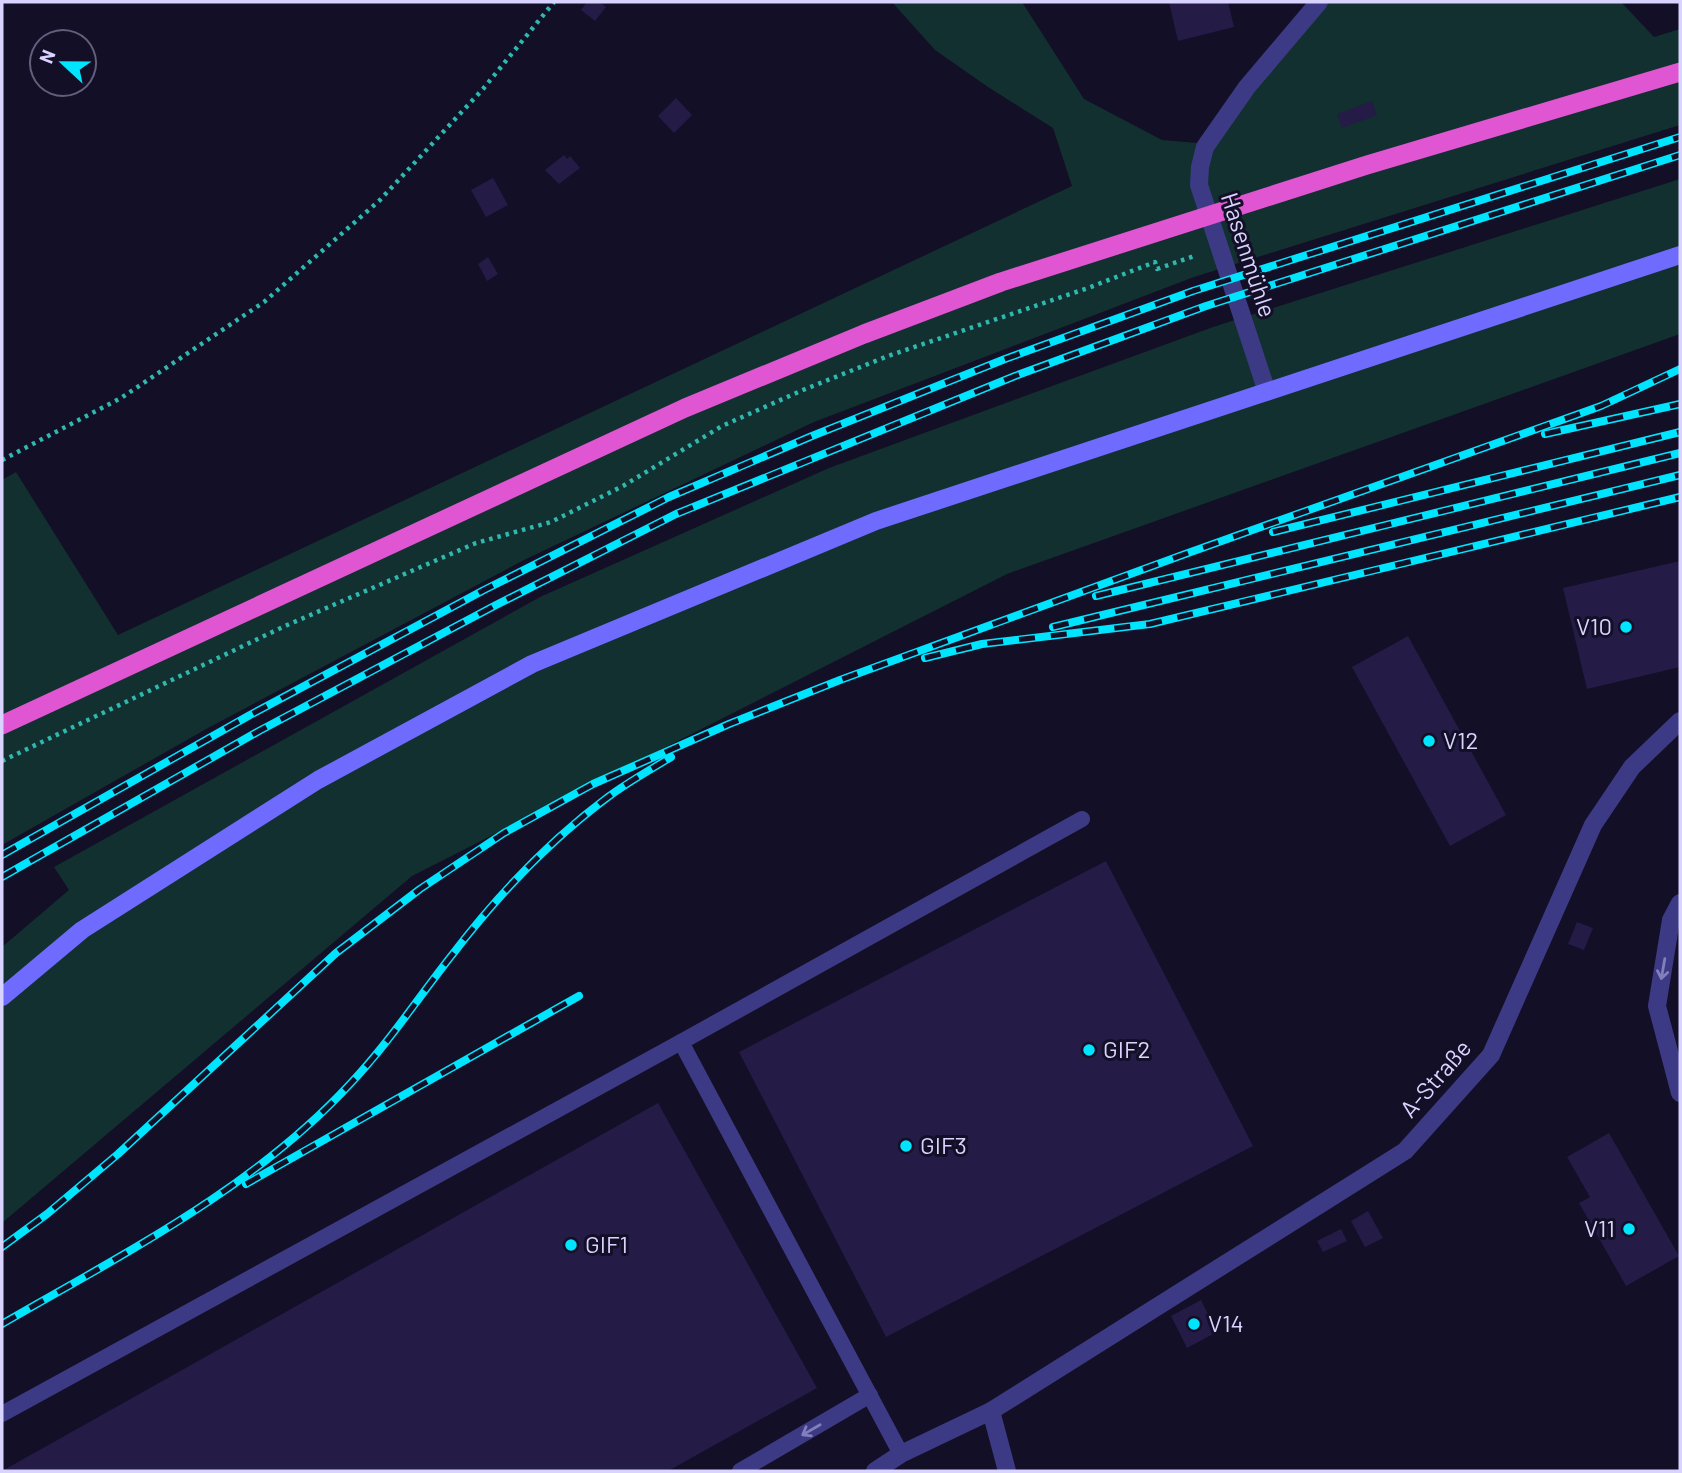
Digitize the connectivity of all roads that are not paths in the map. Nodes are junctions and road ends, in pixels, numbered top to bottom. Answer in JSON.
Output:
{"nodes":[{"id":1,"x":1319,"y":2,"type":"edge"},
{"id":2,"x":1680,"y":72,"type":"edge"},
{"id":3,"x":1680,"y":255,"type":"edge"},
{"id":4,"x":1267,"y":392,"type":"junction"},
{"id":5,"x":1680,"y":721,"type":"edge"},
{"id":6,"x":2,"y":725,"type":"edge"},
{"id":7,"x":1082,"y":819,"type":"dead end"},
{"id":8,"x":1680,"y":903,"type":"edge"},
{"id":9,"x":2,"y":997,"type":"edge"},
{"id":10,"x":681,"y":1042,"type":"junction"},
{"id":11,"x":1680,"y":1093,"type":"edge"},
{"id":12,"x":870,"y":1395,"type":"junction"},
{"id":13,"x":991,"y":1411,"type":"junction"},
{"id":14,"x":2,"y":1414,"type":"edge"},
{"id":15,"x":901,"y":1454,"type":"junction"},
{"id":16,"x":740,"y":1471,"type":"edge"},
{"id":17,"x":875,"y":1471,"type":"edge"},
{"id":18,"x":1007,"y":1471,"type":"edge"}],
"edges":[{"from":1,"to":4,"type":"street","name":"Hasenmühle"},
{"from":2,"to":6,"type":"highway"},
{"from":3,"to":4,"type":"main road"},
{"from":4,"to":9,"type":"main road"},
{"from":5,"to":13,"type":"street","name":"A-Straße"},
{"from":7,"to":10,"type":"lane"},
{"from":8,"to":11,"type":"street","one_way":true},
{"from":10,"to":12,"type":"lane"},
{"from":10,"to":14,"type":"lane"},
{"from":12,"to":15,"type":"lane"},
{"from":12,"to":16,"type":"lane","one_way":true},
{"from":13,"to":15,"type":"street","name":"A-Straße"},
{"from":13,"to":18,"type":"street"},
{"from":15,"to":17,"type":"street","name":"A-Straße"}]}
